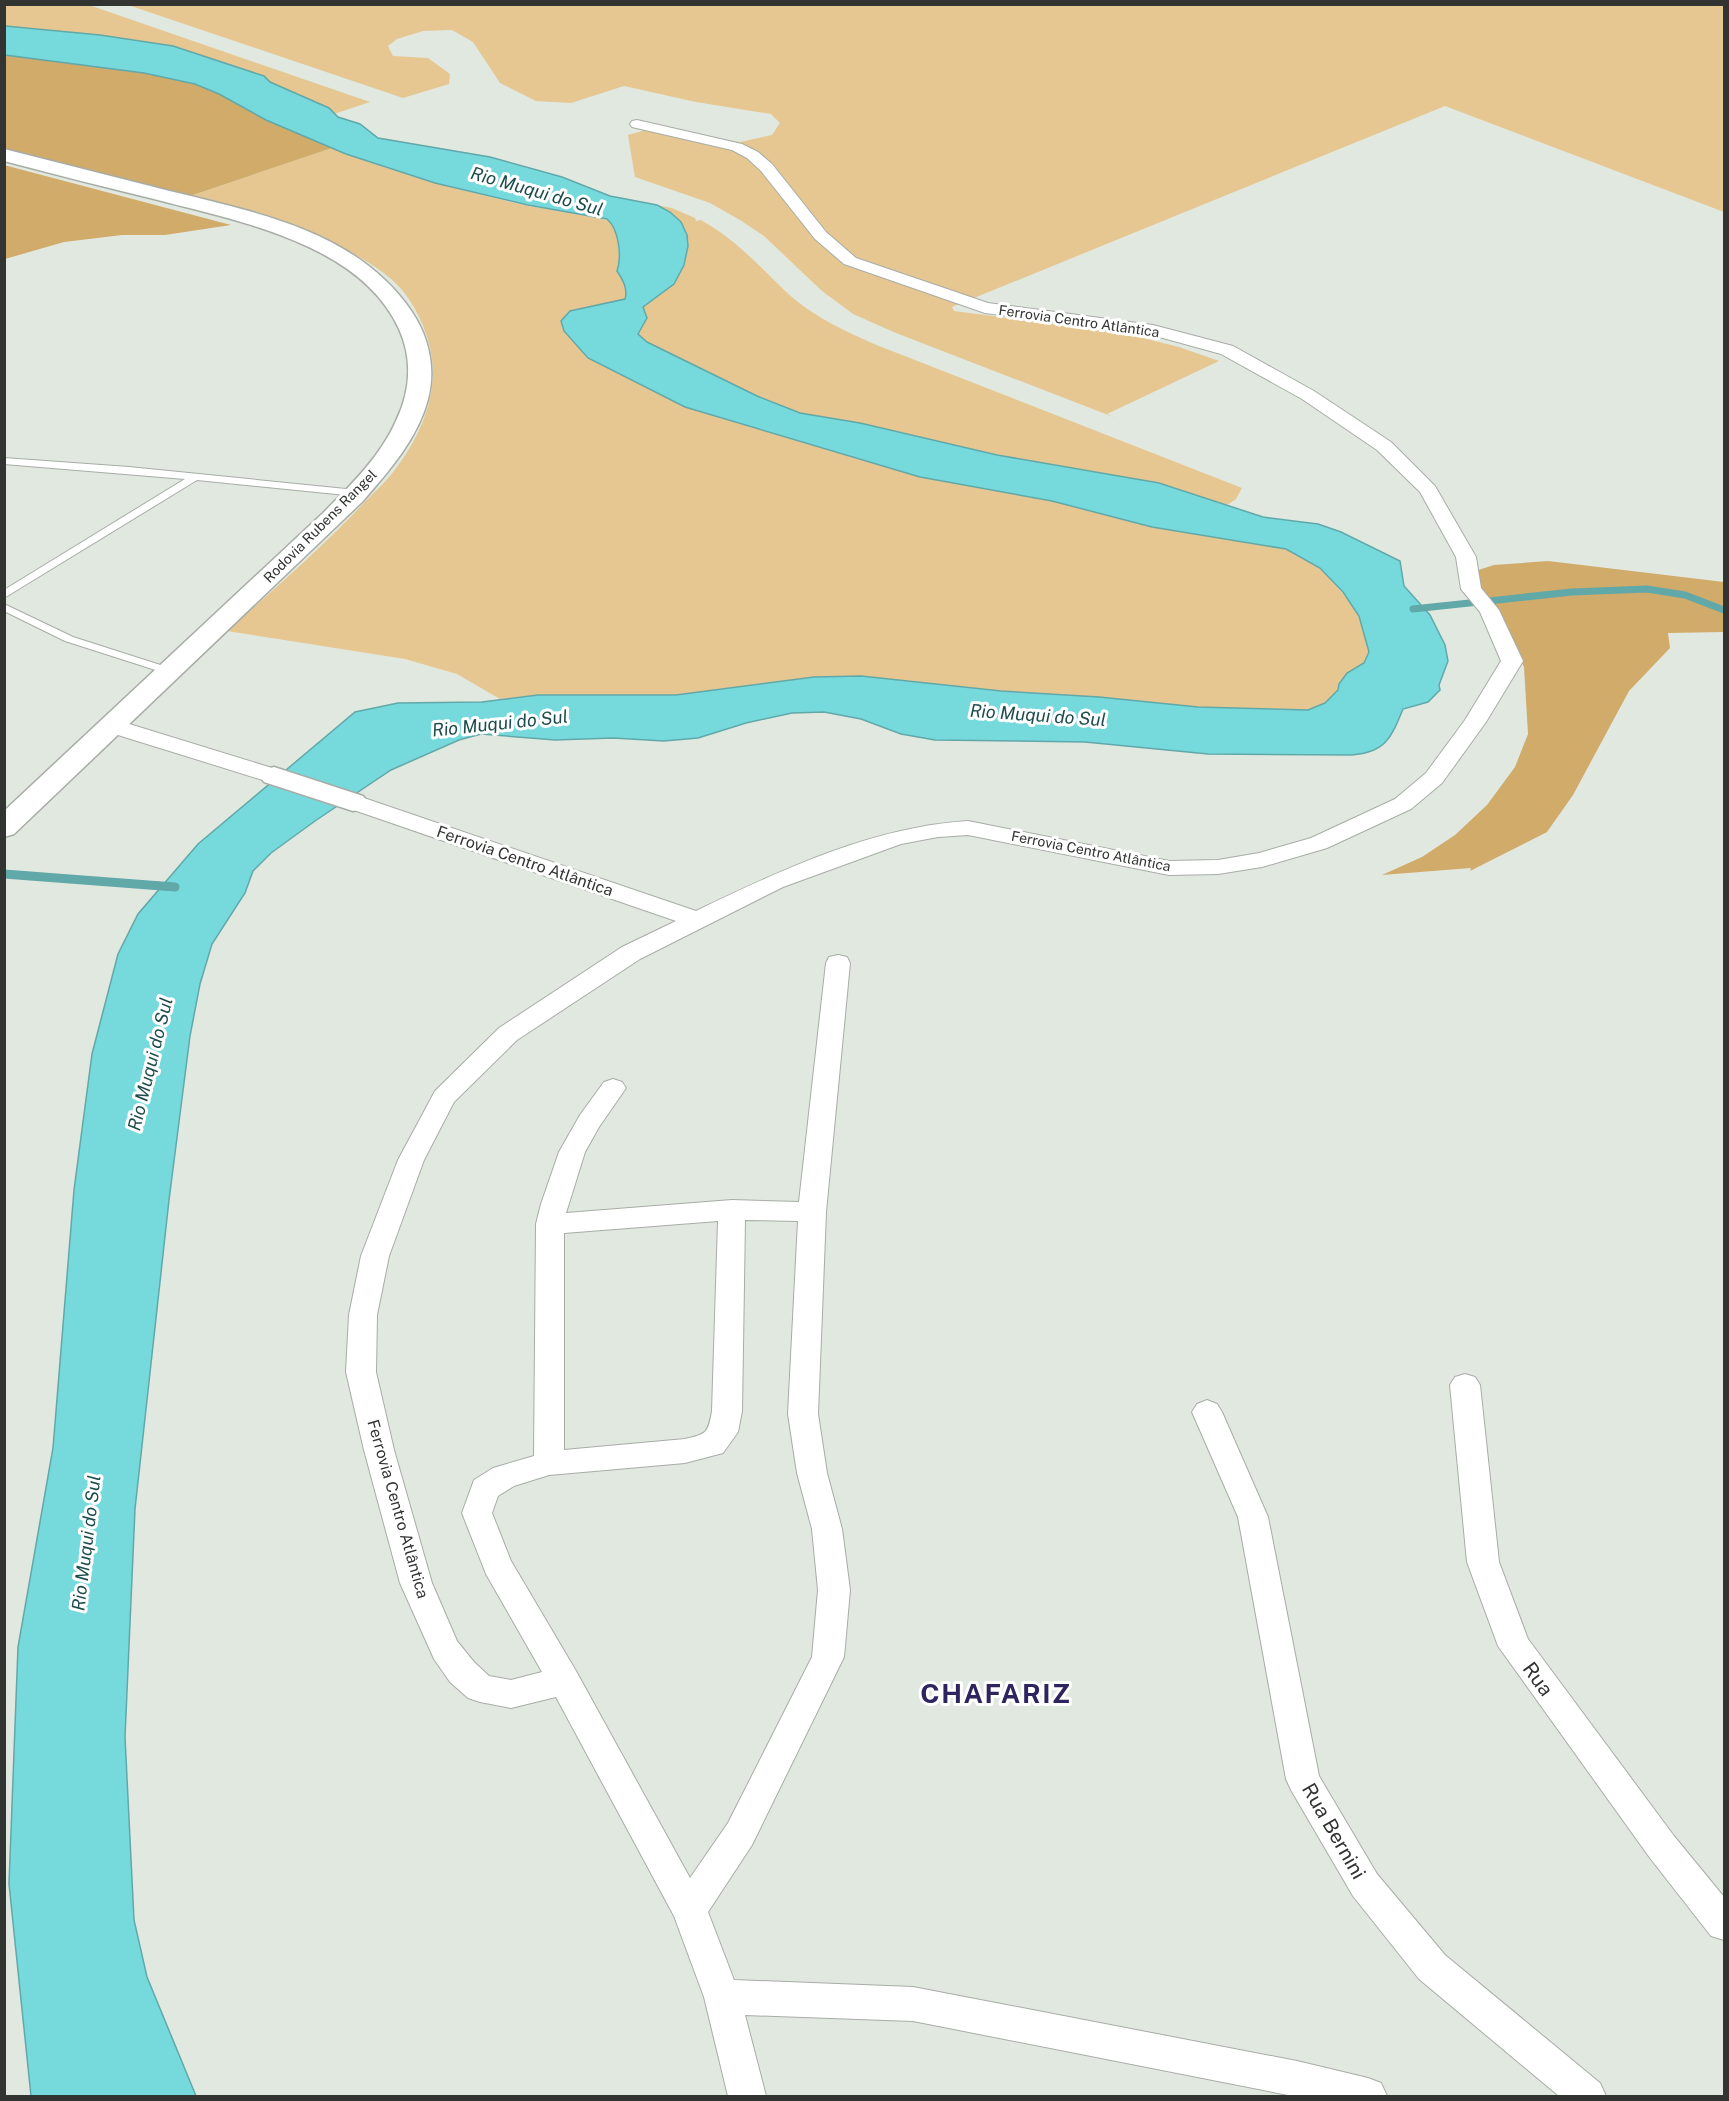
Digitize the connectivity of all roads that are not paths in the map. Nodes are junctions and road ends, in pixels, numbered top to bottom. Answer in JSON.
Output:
{"nodes":[{"id":1,"x":637,"y":124,"type":"dead end"},
{"id":2,"x":4,"y":154,"type":"edge"},
{"id":3,"x":4,"y":461,"type":"edge"},
{"id":4,"x":195,"y":477,"type":"junction"},
{"id":5,"x":356,"y":493,"type":"junction"},
{"id":6,"x":4,"y":595,"type":"edge"},
{"id":7,"x":4,"y":607,"type":"edge"},
{"id":8,"x":172,"y":672,"type":"junction"},
{"id":9,"x":113,"y":726,"type":"junction"},
{"id":10,"x":274,"y":776,"type":"joint"},
{"id":11,"x":353,"y":801,"type":"joint"},
{"id":12,"x":4,"y":828,"type":"edge"},
{"id":13,"x":697,"y":920,"type":"junction"},
{"id":14,"x":838,"y":963,"type":"dead end"},
{"id":15,"x":613,"y":1088,"type":"dead end"},
{"id":16,"x":732,"y":1210,"type":"junction"},
{"id":17,"x":812,"y":1212,"type":"junction"},
{"id":18,"x":550,"y":1224,"type":"junction"},
{"id":19,"x":1465,"y":1385,"type":"dead end"},
{"id":20,"x":1207,"y":1412,"type":"dead end"},
{"id":21,"x":549,"y":1463,"type":"junction"},
{"id":22,"x":564,"y":1682,"type":"junction"},
{"id":23,"x":689,"y":1910,"type":"junction"},
{"id":24,"x":1725,"y":1924,"type":"edge"},
{"id":25,"x":722,"y":1996,"type":"junction"},
{"id":26,"x":747,"y":2097,"type":"edge"},
{"id":27,"x":1368,"y":2097,"type":"edge"},
{"id":28,"x":1587,"y":2097,"type":"edge"}],
"edges":[{"from":1,"to":13,"type":"street","name":"Ferrovia Centro Atlântica"},
{"from":2,"to":5,"type":"main road","name":"Rodovia Rubens Rangel"},
{"from":3,"to":4,"type":"lane"},
{"from":4,"to":5,"type":"lane"},
{"from":4,"to":6,"type":"lane"},
{"from":5,"to":8,"type":"main road","name":"Rodovia Rubens Rangel"},
{"from":7,"to":8,"type":"lane"},
{"from":8,"to":9,"type":"main road","name":"Rodovia Rubens Rangel"},
{"from":9,"to":10,"type":"street"},
{"from":9,"to":12,"type":"main road","name":"Rodovia Rubens Rangel"},
{"from":10,"to":11,"type":"main road"},
{"from":11,"to":13,"type":"street","name":"Ferrovia Centro Atlântica"},
{"from":13,"to":22,"type":"street","name":"Ferrovia Centro Atlântica"},
{"from":14,"to":17,"type":"street"},
{"from":15,"to":18,"type":"street"},
{"from":16,"to":17,"type":"street"},
{"from":16,"to":18,"type":"street"},
{"from":16,"to":21,"type":"street"},
{"from":17,"to":23,"type":"street"},
{"from":18,"to":21,"type":"street"},
{"from":19,"to":24,"type":"street","name":"Rua"},
{"from":20,"to":28,"type":"street","name":"Rua Bernini"},
{"from":21,"to":22,"type":"street"},
{"from":22,"to":23,"type":"street"},
{"from":23,"to":25,"type":"street"},
{"from":25,"to":26,"type":"street"},
{"from":25,"to":27,"type":"street"}]}
